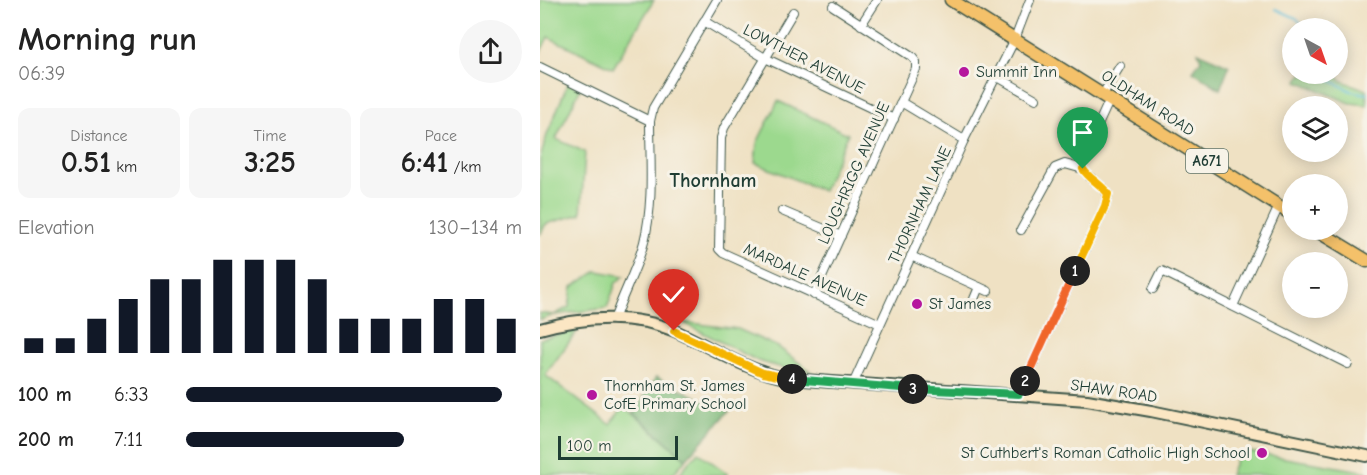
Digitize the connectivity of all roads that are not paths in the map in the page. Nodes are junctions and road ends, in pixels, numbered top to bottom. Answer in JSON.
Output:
{"nodes":[{"id":1,"x":717,"y":0,"type":"edge"},
{"id":2,"x":877,"y":0,"type":"edge"},
{"id":3,"x":951,"y":0,"type":"edge"},
{"id":4,"x":1030,"y":0,"type":"edge"},
{"id":5,"x":833,"y":6,"type":"dead end"},
{"id":6,"x":793,"y":12,"type":"dead end"},
{"id":7,"x":704,"y":21,"type":"junction"},
{"id":8,"x":861,"y":25,"type":"junction"},
{"id":9,"x":1015,"y":39,"type":"junction"},
{"id":10,"x":765,"y":58,"type":"junction"},
{"id":11,"x":1120,"y":66,"type":"dead end"},
{"id":12,"x":541,"y":69,"type":"edge"},
{"id":13,"x":996,"y":76,"type":"junction"},
{"id":14,"x":1106,"y":96,"type":"junction"},
{"id":15,"x":1036,"y":99,"type":"dead end"},
{"id":16,"x":901,"y":102,"type":"junction"},
{"id":17,"x":894,"y":119,"type":"junction"},
{"id":18,"x":650,"y":121,"type":"junction"},
{"id":19,"x":964,"y":140,"type":"junction"},
{"id":20,"x":1083,"y":169,"type":"junction"},
{"id":21,"x":1279,"y":207,"type":"junction"},
{"id":22,"x":1282,"y":209,"type":"edge"},
{"id":23,"x":782,"y":211,"type":"dead end"},
{"id":24,"x":1021,"y":230,"type":"dead end"},
{"id":25,"x":841,"y":236,"type":"junction"},
{"id":26,"x":1332,"y":240,"type":"edge"},
{"id":27,"x":911,"y":256,"type":"junction"},
{"id":28,"x":1367,"y":261,"type":"edge"},
{"id":29,"x":979,"y":287,"type":"junction"},
{"id":30,"x":1153,"y":289,"type":"dead end"},
{"id":31,"x":988,"y":291,"type":"dead end"},
{"id":32,"x":814,"y":295,"type":"junction"},
{"id":33,"x":974,"y":299,"type":"dead end"},
{"id":34,"x":1233,"y":306,"type":"junction"},
{"id":35,"x":614,"y":320,"type":"junction"},
{"id":36,"x":880,"y":324,"type":"junction"},
{"id":37,"x":540,"y":329,"type":"edge"},
{"id":38,"x":1348,"y":364,"type":"dead end"},
{"id":39,"x":853,"y":384,"type":"junction"},
{"id":40,"x":1019,"y":394,"type":"junction"},
{"id":41,"x":1367,"y":456,"type":"edge"}],
"edges":[{"from":1,"to":7,"type":"street"},
{"from":2,"to":8,"type":"street"},
{"from":3,"to":9,"type":"main road","number":"A671"},
{"from":4,"to":9,"type":"street","name":"THORNHAM LANE"},
{"from":5,"to":8,"type":"street"},
{"from":6,"to":10,"type":"street"},
{"from":7,"to":10,"type":"street","name":"LOWTHER AVENUE"},
{"from":7,"to":18,"type":"street"},
{"from":8,"to":16,"type":"street","name":"LOUGHRIGG AVENUE"},
{"from":9,"to":13,"type":"street","name":"THORNHAM LANE"},
{"from":9,"to":14,"type":"main road","name":"OLDHAM ROAD","number":"A671"},
{"from":10,"to":17,"type":"street","name":"LOWTHER AVENUE"},
{"from":10,"to":32,"type":"street","name":"MARDALE AVENUE"},
{"from":11,"to":14,"type":"street"},
{"from":12,"to":18,"type":"street"},
{"from":13,"to":15,"type":"street"},
{"from":13,"to":19,"type":"street","name":"THORNHAM LANE"},
{"from":14,"to":20,"type":"street"},
{"from":14,"to":21,"type":"main road","name":"OLDHAM ROAD","number":"A671"},
{"from":16,"to":17,"type":"street","name":"LOUGHRIGG AVENUE"},
{"from":16,"to":19,"type":"street"},
{"from":17,"to":25,"type":"street","name":"LOUGHRIGG AVENUE"},
{"from":18,"to":35,"type":"street"},
{"from":19,"to":27,"type":"street","name":"THORNHAM LANE"},
{"from":20,"to":24,"type":"street"},
{"from":20,"to":40,"type":"street"},
{"from":21,"to":22,"type":"main road","name":"OLDHAM ROAD","number":"A671"},
{"from":21,"to":34,"type":"street"},
{"from":23,"to":25,"type":"street"},
{"from":25,"to":32,"type":"street","name":"LOUGHRIGG AVENUE"},
{"from":26,"to":28,"type":"main road"},
{"from":27,"to":29,"type":"street"},
{"from":27,"to":36,"type":"street","name":"THORNHAM LANE"},
{"from":29,"to":31,"type":"street"},
{"from":29,"to":33,"type":"street"},
{"from":30,"to":34,"type":"street"},
{"from":32,"to":36,"type":"street","name":"MARDALE AVENUE"},
{"from":34,"to":38,"type":"street"},
{"from":35,"to":37,"type":"street","name":"SHAW ROAD"},
{"from":35,"to":39,"type":"street","name":"SHAW ROAD"},
{"from":36,"to":39,"type":"street","name":"THORNHAM LANE"},
{"from":39,"to":40,"type":"street","name":"SHAW ROAD"},
{"from":40,"to":41,"type":"street","name":"SHAW ROAD"}]}
